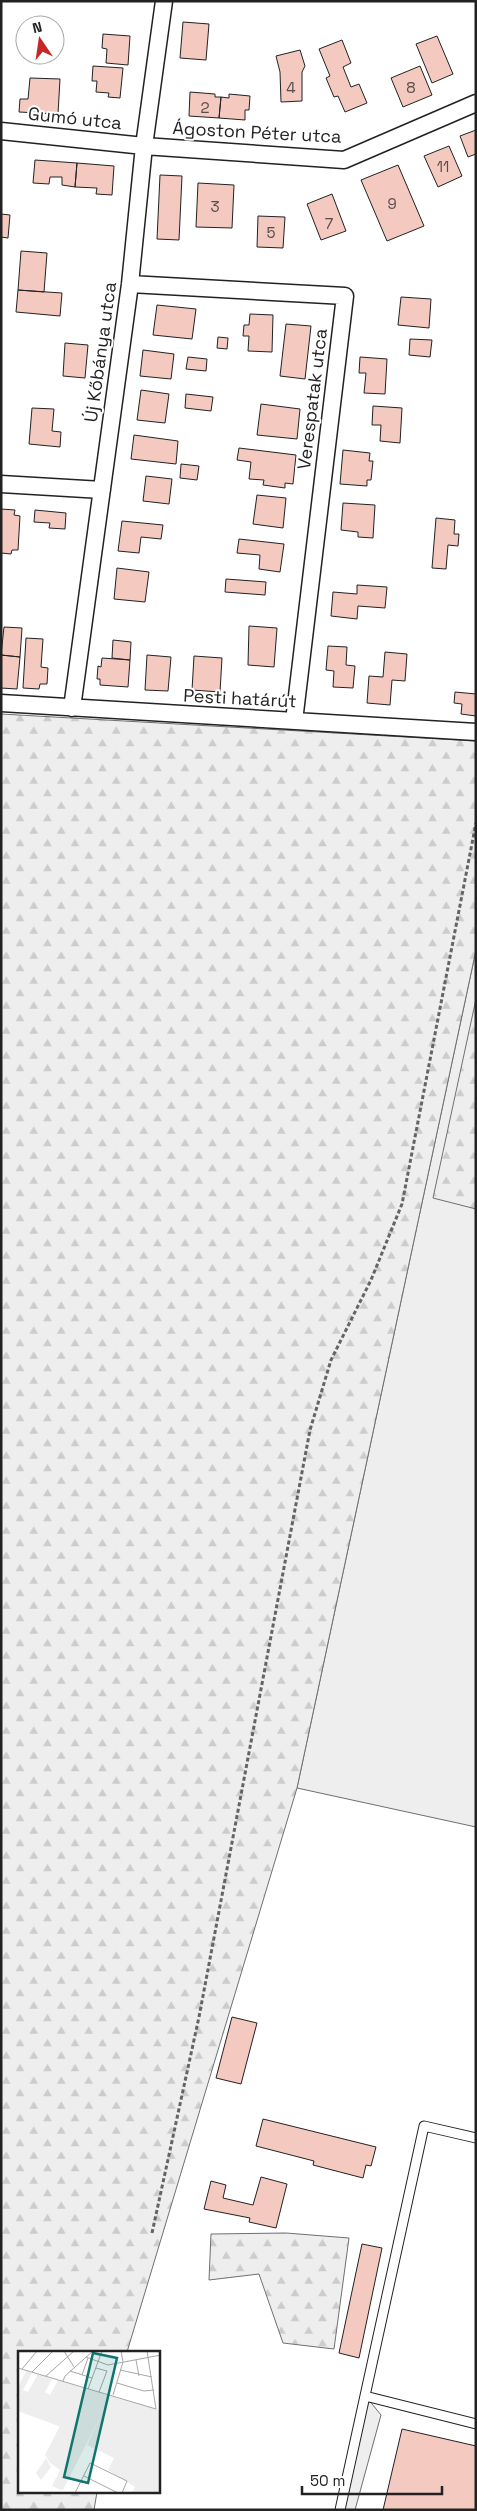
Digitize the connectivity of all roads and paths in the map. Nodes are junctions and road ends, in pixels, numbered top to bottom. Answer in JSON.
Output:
{"nodes":[{"id":1,"x":164,"y":1,"type":"edge"},
{"id":2,"x":476,"y":103,"type":"edge"},
{"id":3,"x":1,"y":131,"type":"edge"},
{"id":4,"x":144,"y":146,"type":"junction"},
{"id":5,"x":130,"y":284,"type":"junction"},
{"id":6,"x":1,"y":484,"type":"edge"},
{"id":7,"x":102,"y":490,"type":"junction"},
{"id":8,"x":1,"y":703,"type":"edge"},
{"id":9,"x":72,"y":708,"type":"junction"},
{"id":10,"x":294,"y":721,"type":"junction"},
{"id":11,"x":476,"y":732,"type":"edge"},
{"id":12,"x":476,"y":823,"type":"edge"},
{"id":13,"x":476,"y":2138,"type":"edge"},
{"id":14,"x":152,"y":2233,"type":"dead end"},
{"id":15,"x":365,"y":2396,"type":"junction"},
{"id":16,"x":476,"y":2424,"type":"edge"},
{"id":17,"x":340,"y":2510,"type":"edge"}],
"edges":[{"from":1,"to":4,"type":"street","name":"Új Kőbánya utca"},
{"from":2,"to":4,"type":"street","name":"Ágoston Péter utca"},
{"from":3,"to":4,"type":"street","name":"Gumó utca"},
{"from":4,"to":5,"type":"street","name":"Új Kőbánya utca"},
{"from":5,"to":7,"type":"street","name":"Új Kőbánya utca"},
{"from":5,"to":10,"type":"street","name":"Verespatak utca"},
{"from":6,"to":7,"type":"street"},
{"from":7,"to":9,"type":"street","name":"Új Kőbánya utca"},
{"from":8,"to":9,"type":"street","name":"Pesti határút"},
{"from":9,"to":10,"type":"street","name":"Pesti határút"},
{"from":10,"to":11,"type":"street","name":"Pesti határút"},
{"from":12,"to":14,"type":"path"},
{"from":13,"to":15,"type":"lane"},
{"from":15,"to":16,"type":"lane"},
{"from":15,"to":17,"type":"lane"}]}
